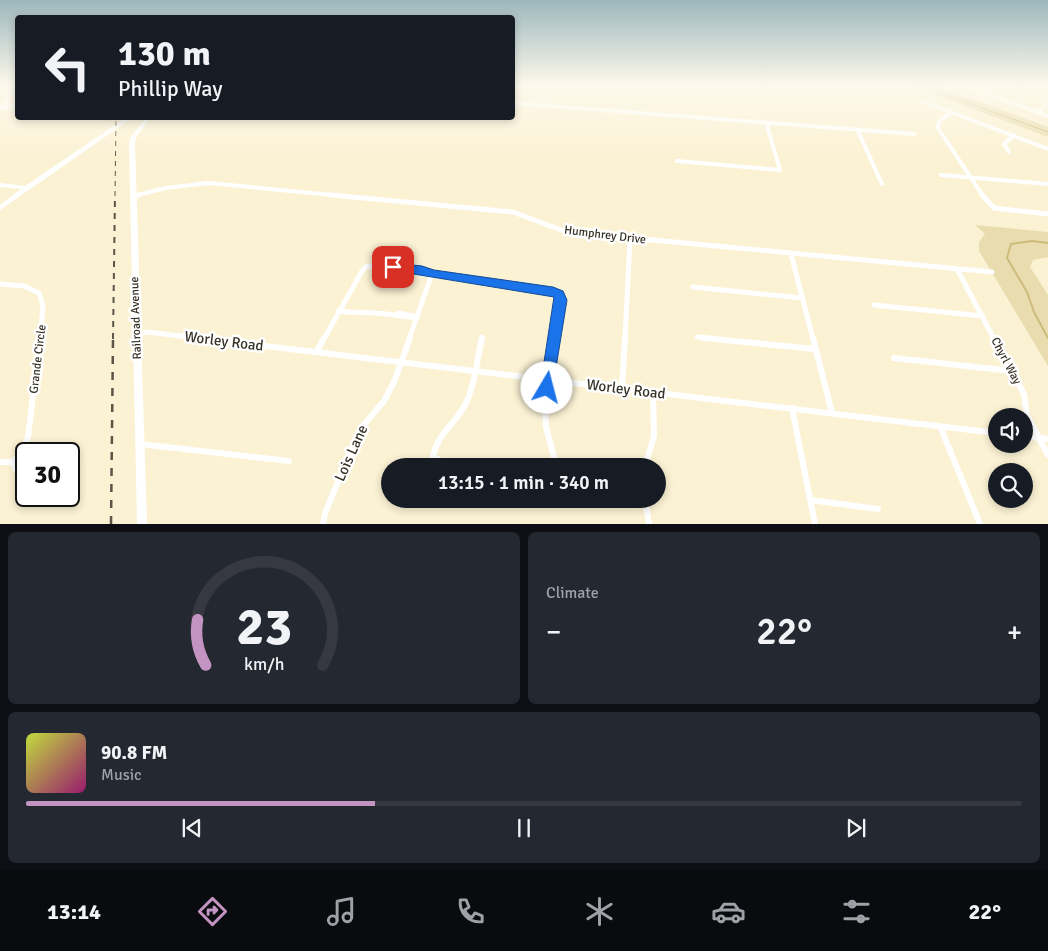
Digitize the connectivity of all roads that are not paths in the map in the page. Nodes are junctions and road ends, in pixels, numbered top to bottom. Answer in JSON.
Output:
{"nodes":[{"id":1,"x":589,"y":109,"type":"edge"},
{"id":2,"x":945,"y":109,"type":"edge"},
{"id":3,"x":1031,"y":109,"type":"edge"},
{"id":4,"x":1041,"y":109,"type":"edge"},
{"id":5,"x":952,"y":112,"type":"junction"},
{"id":6,"x":1038,"y":112,"type":"junction"},
{"id":7,"x":1048,"y":116,"type":"edge"},
{"id":8,"x":121,"y":120,"type":"edge"},
{"id":9,"x":125,"y":120,"type":"edge"},
{"id":10,"x":146,"y":120,"type":"edge"},
{"id":11,"x":766,"y":122,"type":"junction"},
{"id":12,"x":857,"y":129,"type":"junction"},
{"id":13,"x":914,"y":134,"type":"dead end"},
{"id":14,"x":1014,"y":135,"type":"junction"},
{"id":15,"x":87,"y":147,"type":"junction"},
{"id":16,"x":1048,"y":149,"type":"edge"},
{"id":17,"x":1009,"y":152,"type":"dead end"},
{"id":18,"x":677,"y":161,"type":"dead end"},
{"id":19,"x":940,"y":175,"type":"dead end"},
{"id":20,"x":971,"y":178,"type":"junction"},
{"id":21,"x":882,"y":184,"type":"dead end"},
{"id":22,"x":1048,"y":184,"type":"edge"},
{"id":23,"x":0,"y":185,"type":"edge"},
{"id":24,"x":26,"y":188,"type":"junction"},
{"id":25,"x":133,"y":196,"type":"junction"},
{"id":26,"x":0,"y":208,"type":"edge"},
{"id":27,"x":1048,"y":214,"type":"edge"},
{"id":28,"x":630,"y":238,"type":"junction"},
{"id":29,"x":791,"y":254,"type":"junction"},
{"id":30,"x":957,"y":269,"type":"junction"},
{"id":31,"x":992,"y":272,"type":"dead end"},
{"id":32,"x":432,"y":274,"type":"junction"},
{"id":33,"x":0,"y":284,"type":"edge"},
{"id":34,"x":693,"y":287,"type":"dead end"},
{"id":35,"x":802,"y":298,"type":"junction"},
{"id":36,"x":874,"y":305,"type":"dead end"},
{"id":37,"x":338,"y":311,"type":"junction"},
{"id":38,"x":982,"y":316,"type":"junction"},
{"id":39,"x":417,"y":317,"type":"junction"},
{"id":40,"x":137,"y":335,"type":"junction"},
{"id":41,"x":482,"y":337,"type":"dead end"},
{"id":42,"x":697,"y":337,"type":"dead end"},
{"id":43,"x":815,"y":349,"type":"junction"},
{"id":44,"x":317,"y":351,"type":"junction"},
{"id":45,"x":894,"y":358,"type":"dead end"},
{"id":46,"x":400,"y":362,"type":"junction"},
{"id":47,"x":474,"y":370,"type":"junction"},
{"id":48,"x":1012,"y":371,"type":"junction"},
{"id":49,"x":548,"y":379,"type":"junction"},
{"id":50,"x":622,"y":388,"type":"junction"},
{"id":51,"x":653,"y":392,"type":"junction"},
{"id":52,"x":792,"y":408,"type":"junction"},
{"id":53,"x":832,"y":413,"type":"junction"},
{"id":54,"x":940,"y":426,"type":"junction"},
{"id":55,"x":988,"y":432,"type":"edge"},
{"id":56,"x":1033,"y":437,"type":"edge"},
{"id":57,"x":1039,"y":438,"type":"junction"},
{"id":58,"x":1048,"y":439,"type":"edge"},
{"id":59,"x":139,"y":444,"type":"junction"},
{"id":60,"x":1048,"y":455,"type":"edge"},
{"id":61,"x":435,"y":458,"type":"edge"},
{"id":62,"x":554,"y":458,"type":"edge"},
{"id":63,"x":646,"y":458,"type":"edge"},
{"id":64,"x":289,"y":461,"type":"dead end"},
{"id":65,"x":0,"y":462,"type":"edge"},
{"id":66,"x":13,"y":462,"type":"junction"},
{"id":67,"x":15,"y":467,"type":"edge"},
{"id":68,"x":810,"y":500,"type":"junction"},
{"id":69,"x":646,"y":508,"type":"edge"},
{"id":70,"x":878,"y":509,"type":"dead end"},
{"id":71,"x":142,"y":524,"type":"edge"},
{"id":72,"x":323,"y":524,"type":"edge"},
{"id":73,"x":649,"y":524,"type":"edge"},
{"id":74,"x":815,"y":524,"type":"edge"},
{"id":75,"x":980,"y":524,"type":"edge"}],
"edges":[{"from":1,"to":11,"type":"street"},
{"from":2,"to":5,"type":"street"},
{"from":3,"to":6,"type":"street"},
{"from":4,"to":6,"type":"street"},
{"from":5,"to":14,"type":"street"},
{"from":5,"to":20,"type":"street"},
{"from":6,"to":7,"type":"street"},
{"from":8,"to":15,"type":"main road"},
{"from":9,"to":15,"type":"main road"},
{"from":10,"to":25,"type":"main road","name":"Railroad Avenue"},
{"from":11,"to":12,"type":"street"},
{"from":11,"to":18,"type":"street"},
{"from":12,"to":13,"type":"street"},
{"from":12,"to":21,"type":"street"},
{"from":14,"to":16,"type":"street"},
{"from":14,"to":17,"type":"street"},
{"from":15,"to":24,"type":"main road"},
{"from":19,"to":20,"type":"street"},
{"from":20,"to":22,"type":"street"},
{"from":20,"to":27,"type":"street"},
{"from":23,"to":24,"type":"main road"},
{"from":24,"to":26,"type":"main road"},
{"from":25,"to":28,"type":"street","name":"Humphrey Drive"},
{"from":25,"to":40,"type":"main road","name":"Railroad Avenue"},
{"from":28,"to":29,"type":"street","name":"Humphrey Drive"},
{"from":28,"to":50,"type":"street"},
{"from":29,"to":30,"type":"street","name":"Humphrey Drive"},
{"from":29,"to":35,"type":"street"},
{"from":30,"to":31,"type":"street","name":"Humphrey Drive"},
{"from":30,"to":38,"type":"street","name":"Chyrl Way"},
{"from":32,"to":37,"type":"street"},
{"from":32,"to":39,"type":"street","name":"Lois Lane"},
{"from":32,"to":49,"type":"street"},
{"from":33,"to":66,"type":"street","name":"Grande Circle"},
{"from":34,"to":35,"type":"street"},
{"from":35,"to":43,"type":"street"},
{"from":36,"to":38,"type":"street"},
{"from":37,"to":39,"type":"street"},
{"from":37,"to":44,"type":"street"},
{"from":38,"to":48,"type":"street","name":"Chyrl Way"},
{"from":39,"to":46,"type":"street","name":"Lois Lane"},
{"from":40,"to":44,"type":"street","name":"Worley Road"},
{"from":40,"to":59,"type":"main road","name":"Railroad Avenue"},
{"from":41,"to":47,"type":"street"},
{"from":42,"to":43,"type":"street"},
{"from":43,"to":53,"type":"street"},
{"from":44,"to":46,"type":"street","name":"Worley Road"},
{"from":45,"to":48,"type":"street"},
{"from":46,"to":47,"type":"street","name":"Worley Road"},
{"from":46,"to":72,"type":"street","name":"Lois Lane"},
{"from":47,"to":49,"type":"street","name":"Worley Road"},
{"from":47,"to":61,"type":"street"},
{"from":48,"to":57,"type":"street","name":"Chyrl Way"},
{"from":49,"to":50,"type":"street","name":"Worley Road"},
{"from":49,"to":62,"type":"street"},
{"from":50,"to":51,"type":"street","name":"Worley Road"},
{"from":51,"to":52,"type":"street","name":"Worley Road"},
{"from":51,"to":63,"type":"street"},
{"from":52,"to":53,"type":"street","name":"Worley Road"},
{"from":52,"to":68,"type":"street"},
{"from":53,"to":54,"type":"street","name":"Worley Road"},
{"from":54,"to":55,"type":"street","name":"Worley Road"},
{"from":54,"to":75,"type":"street"},
{"from":56,"to":57,"type":"street"},
{"from":57,"to":58,"type":"street"},
{"from":57,"to":60,"type":"street","name":"Chyrl Way"},
{"from":59,"to":64,"type":"street"},
{"from":59,"to":71,"type":"main road","name":"Railroad Avenue"},
{"from":65,"to":66,"type":"street"},
{"from":66,"to":67,"type":"street"},
{"from":68,"to":70,"type":"street"},
{"from":68,"to":74,"type":"street"},
{"from":69,"to":73,"type":"street"}]}
